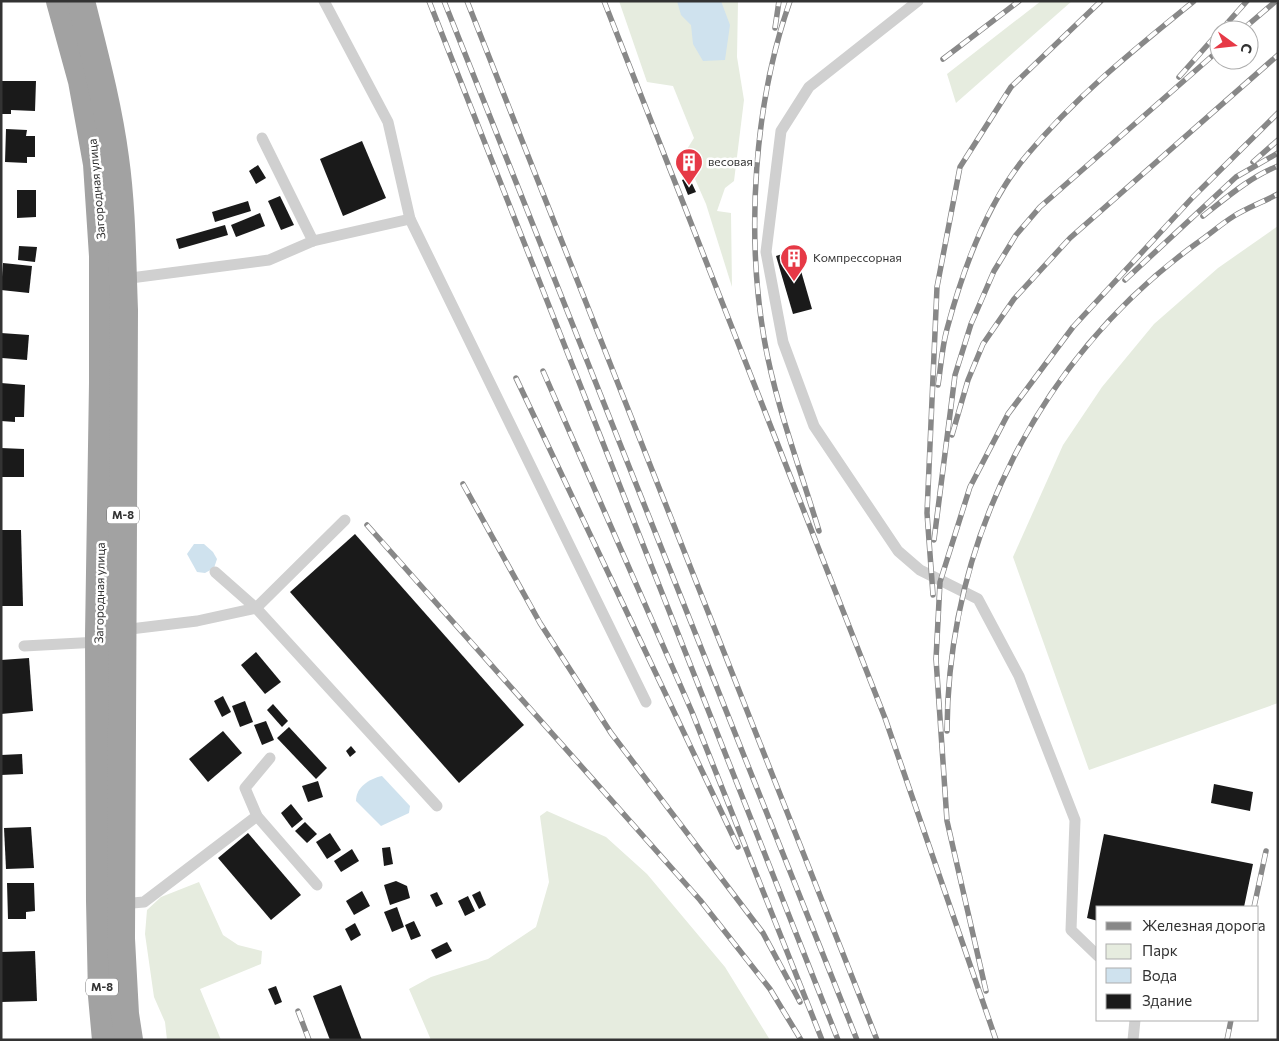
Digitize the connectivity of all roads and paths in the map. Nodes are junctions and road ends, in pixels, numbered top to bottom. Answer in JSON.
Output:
{"nodes":[{"id":1,"x":60,"y":1,"type":"edge"},
{"id":2,"x":81,"y":1,"type":"edge"},
{"id":3,"x":324,"y":1,"type":"edge"},
{"id":4,"x":918,"y":1,"type":"edge"},
{"id":5,"x":262,"y":138,"type":"dead end"},
{"id":6,"x":410,"y":219,"type":"junction"},
{"id":7,"x":313,"y":241,"type":"junction"},
{"id":8,"x":123,"y":279,"type":"junction"},
{"id":9,"x":346,"y":520,"type":"dead end"},
{"id":10,"x":215,"y":572,"type":"dead end"},
{"id":11,"x":256,"y":608,"type":"junction"},
{"id":12,"x":111,"y":636,"type":"junction"},
{"id":13,"x":24,"y":646,"type":"dead end"},
{"id":14,"x":646,"y":702,"type":"dead end"},
{"id":15,"x":270,"y":758,"type":"dead end"},
{"id":16,"x":437,"y":806,"type":"dead end"},
{"id":17,"x":257,"y":816,"type":"junction"},
{"id":18,"x":317,"y":885,"type":"dead end"},
{"id":19,"x":121,"y":904,"type":"junction"},
{"id":20,"x":1096,"y":954,"type":"edge"},
{"id":21,"x":1135,"y":1021,"type":"edge"},
{"id":22,"x":106,"y":1040,"type":"edge"},
{"id":23,"x":129,"y":1040,"type":"edge"},
{"id":24,"x":1133,"y":1040,"type":"edge"}],
"edges":[{"from":1,"to":12,"type":"highway","name":"Загородная улица","number":"М-8"},
{"from":2,"to":8,"type":"highway","name":"Загородная улица","number":"М-8"},
{"from":3,"to":6,"type":"lane"},
{"from":4,"to":20,"type":"lane"},
{"from":5,"to":7,"type":"lane"},
{"from":6,"to":7,"type":"lane"},
{"from":6,"to":14,"type":"lane"},
{"from":7,"to":8,"type":"lane"},
{"from":8,"to":12,"type":"highway","name":"Загородная улица","number":"М-8"},
{"from":9,"to":11,"type":"lane"},
{"from":10,"to":11,"type":"lane"},
{"from":11,"to":12,"type":"lane"},
{"from":11,"to":16,"type":"lane"},
{"from":12,"to":13,"type":"lane"},
{"from":12,"to":19,"type":"highway","name":"Загородная улица","number":"М-8"},
{"from":12,"to":22,"type":"highway","name":"Загородная улица","number":"М-8"},
{"from":15,"to":17,"type":"lane"},
{"from":17,"to":18,"type":"lane"},
{"from":17,"to":19,"type":"lane"},
{"from":19,"to":23,"type":"highway","name":"Загородная улица","number":"М-8"},
{"from":21,"to":24,"type":"lane"}]}
